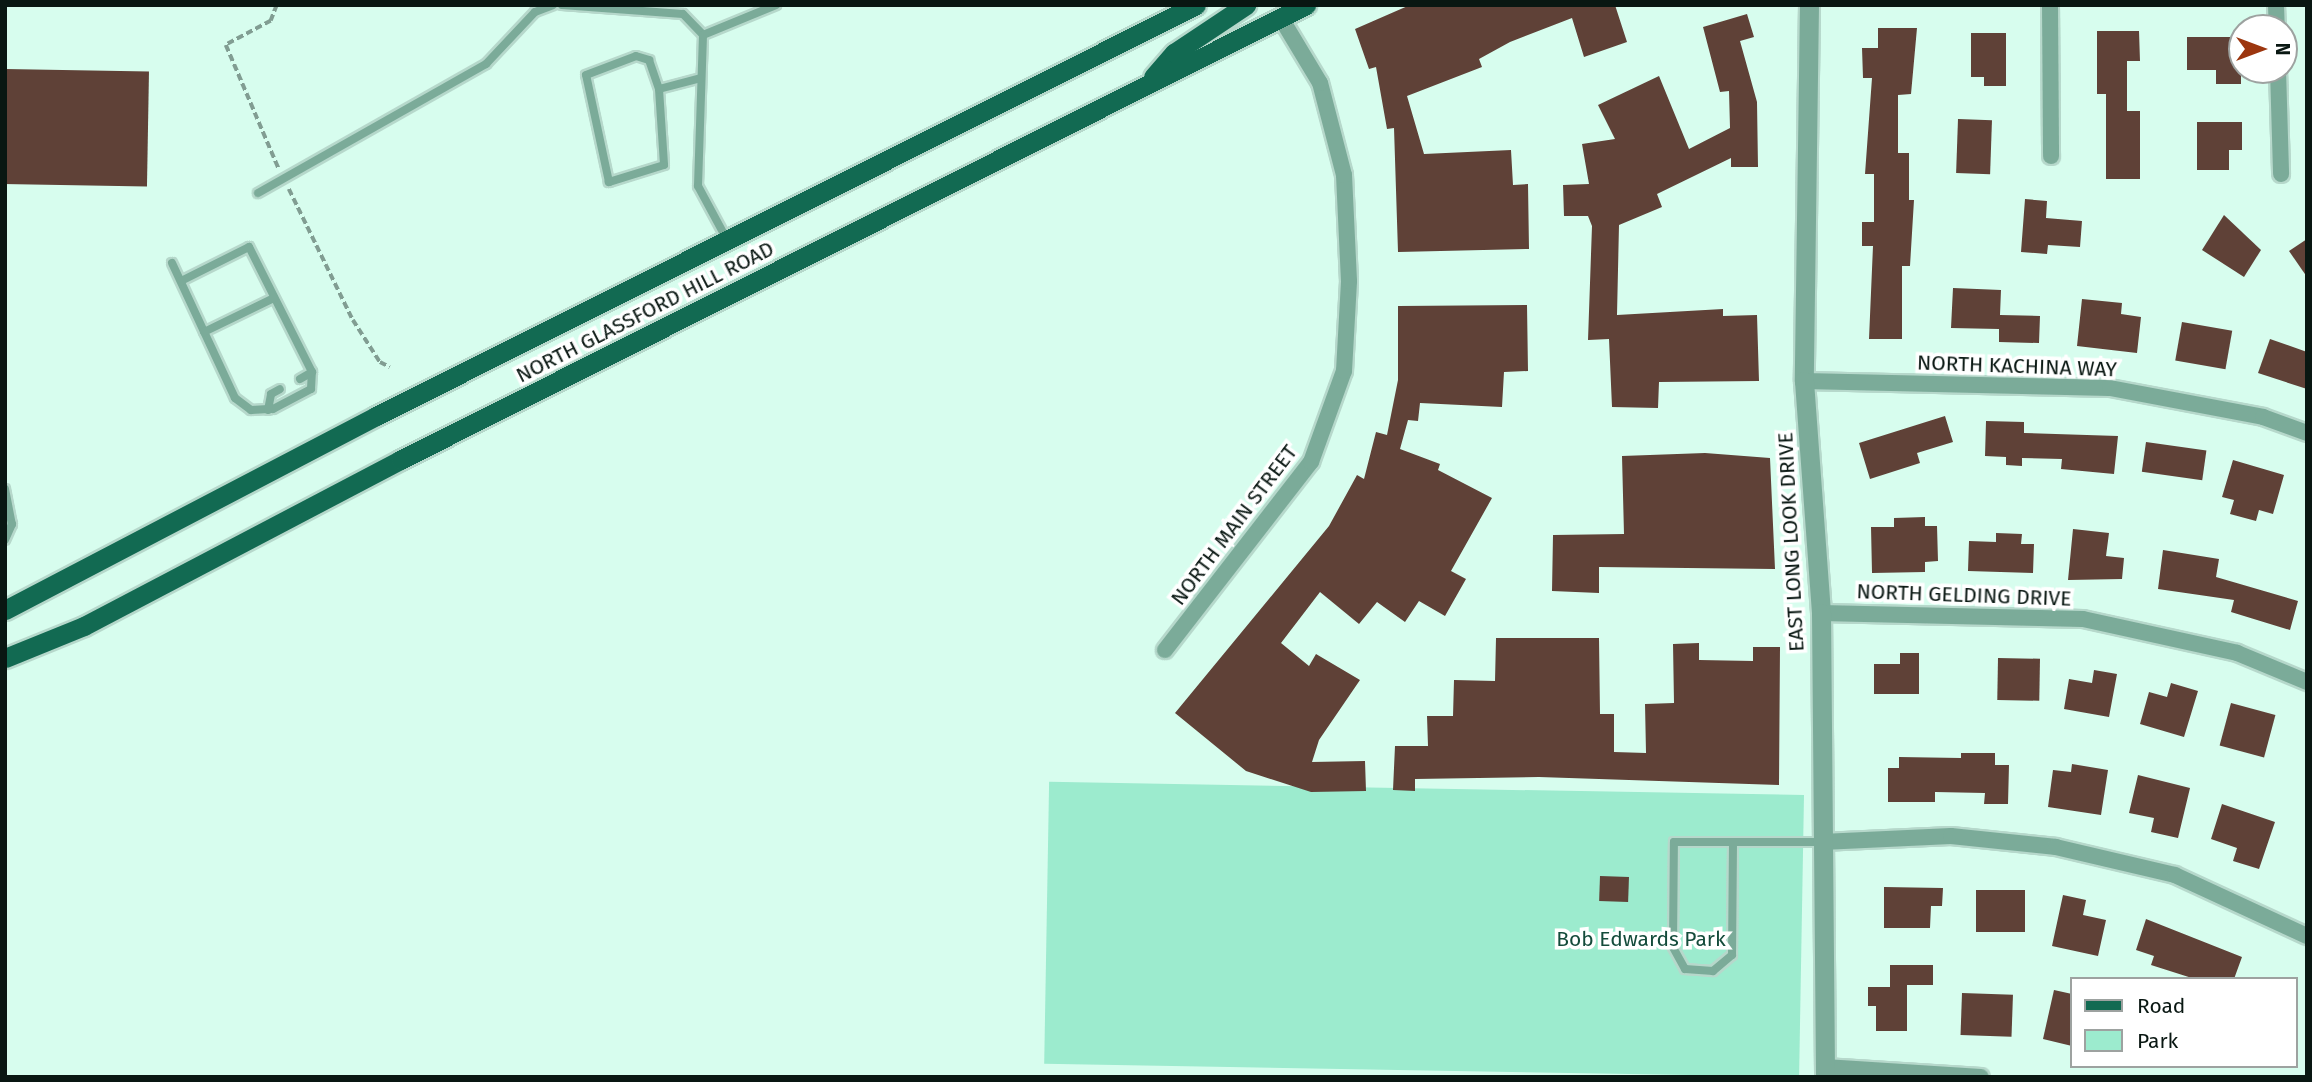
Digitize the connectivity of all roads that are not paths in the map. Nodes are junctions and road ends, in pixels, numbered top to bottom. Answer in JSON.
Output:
{"nodes":[{"id":1,"x":554,"y":5,"type":"edge"},
{"id":2,"x":562,"y":5,"type":"edge"},
{"id":3,"x":776,"y":5,"type":"edge"},
{"id":4,"x":1196,"y":5,"type":"edge"},
{"id":5,"x":1246,"y":5,"type":"edge"},
{"id":6,"x":1306,"y":5,"type":"edge"},
{"id":7,"x":1809,"y":5,"type":"edge"},
{"id":8,"x":2050,"y":5,"type":"edge"},
{"id":9,"x":1285,"y":12,"type":"edge"},
{"id":10,"x":703,"y":35,"type":"junction"},
{"id":11,"x":701,"y":78,"type":"junction"},
{"id":12,"x":2278,"y":84,"type":"edge"},
{"id":13,"x":1146,"y":86,"type":"junction"},
{"id":14,"x":659,"y":89,"type":"junction"},
{"id":15,"x":2051,"y":156,"type":"dead end"},
{"id":16,"x":2281,"y":174,"type":"dead end"},
{"id":17,"x":258,"y":193,"type":"dead end"},
{"id":18,"x":728,"y":240,"type":"junction"},
{"id":19,"x":172,"y":263,"type":"dead end"},
{"id":20,"x":181,"y":281,"type":"junction"},
{"id":21,"x":274,"y":298,"type":"junction"},
{"id":22,"x":204,"y":332,"type":"junction"},
{"id":23,"x":312,"y":372,"type":"junction"},
{"id":24,"x":300,"y":379,"type":"dead end"},
{"id":25,"x":1804,"y":381,"type":"junction"},
{"id":26,"x":280,"y":389,"type":"dead end"},
{"id":27,"x":268,"y":410,"type":"junction"},
{"id":28,"x":2307,"y":433,"type":"edge"},
{"id":29,"x":5,"y":489,"type":"edge"},
{"id":30,"x":5,"y":540,"type":"edge"},
{"id":31,"x":5,"y":610,"type":"edge"},
{"id":32,"x":1821,"y":613,"type":"junction"},
{"id":33,"x":1164,"y":650,"type":"dead end"},
{"id":34,"x":5,"y":658,"type":"edge"},
{"id":35,"x":2307,"y":682,"type":"edge"},
{"id":36,"x":1733,"y":842,"type":"junction"},
{"id":37,"x":1822,"y":842,"type":"junction"},
{"id":38,"x":2307,"y":936,"type":"edge"},
{"id":39,"x":1825,"y":1072,"type":"edge"},
{"id":40,"x":1981,"y":1077,"type":"edge"}],
"edges":[{"from":1,"to":17,"type":"lane"},
{"from":2,"to":10,"type":"lane"},
{"from":3,"to":10,"type":"lane"},
{"from":4,"to":18,"type":"main road","name":"NORTH GLASSFORD HILL ROAD"},
{"from":5,"to":13,"type":"main road"},
{"from":6,"to":9,"type":"main road","name":"NORTH GLASSFORD HILL ROAD"},
{"from":7,"to":25,"type":"street","name":"EAST LONG LOOK DRIVE"},
{"from":8,"to":15,"type":"street"},
{"from":9,"to":13,"type":"main road","name":"NORTH GLASSFORD HILL ROAD"},
{"from":9,"to":33,"type":"street","name":"NORTH MAIN STREET"},
{"from":10,"to":11,"type":"lane"},
{"from":11,"to":14,"type":"lane"},
{"from":11,"to":18,"type":"lane"},
{"from":12,"to":16,"type":"street"},
{"from":13,"to":34,"type":"main road","name":"NORTH GLASSFORD HILL ROAD"},
{"from":14,"to":14,"type":"lane"},
{"from":18,"to":31,"type":"main road","name":"NORTH GLASSFORD HILL ROAD"},
{"from":19,"to":20,"type":"lane"},
{"from":20,"to":21,"type":"lane"},
{"from":20,"to":22,"type":"lane"},
{"from":21,"to":22,"type":"lane"},
{"from":21,"to":23,"type":"lane"},
{"from":22,"to":27,"type":"lane"},
{"from":23,"to":24,"type":"lane"},
{"from":23,"to":27,"type":"lane"},
{"from":25,"to":28,"type":"street","name":"NORTH KACHINA WAY"},
{"from":25,"to":32,"type":"street","name":"EAST LONG LOOK DRIVE"},
{"from":26,"to":27,"type":"lane"},
{"from":29,"to":30,"type":"lane"},
{"from":32,"to":35,"type":"street","name":"NORTH GELDING DRIVE"},
{"from":32,"to":37,"type":"street","name":"EAST LONG LOOK DRIVE"},
{"from":36,"to":36,"type":"lane"},
{"from":36,"to":37,"type":"lane"},
{"from":37,"to":38,"type":"street"},
{"from":37,"to":39,"type":"street","name":"EAST LONG LOOK DRIVE"},
{"from":39,"to":40,"type":"street"}]}
